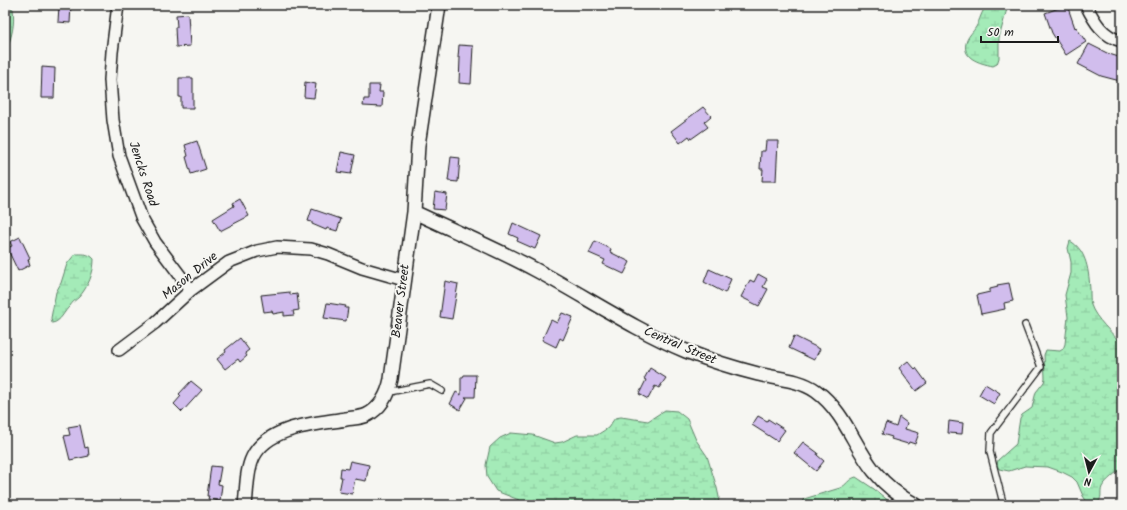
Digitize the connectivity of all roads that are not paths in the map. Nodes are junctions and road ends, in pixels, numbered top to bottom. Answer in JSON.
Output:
{"nodes":[{"id":1,"x":118,"y":5,"type":"edge"},
{"id":2,"x":439,"y":5,"type":"edge"},
{"id":3,"x":1086,"y":5,"type":"edge"},
{"id":4,"x":1122,"y":41,"type":"edge"},
{"id":5,"x":414,"y":212,"type":"junction"},
{"id":6,"x":404,"y":280,"type":"junction"},
{"id":7,"x":191,"y":290,"type":"junction"},
{"id":8,"x":1025,"y":325,"type":"dead end"},
{"id":9,"x":119,"y":350,"type":"dead end"},
{"id":10,"x":442,"y":391,"type":"dead end"},
{"id":11,"x":388,"y":392,"type":"junction"},
{"id":12,"x":246,"y":505,"type":"edge"},
{"id":13,"x":916,"y":505,"type":"edge"},
{"id":14,"x":1003,"y":505,"type":"edge"}],
"edges":[{"from":1,"to":7,"type":"street","name":"Jencks Road"},
{"from":2,"to":5,"type":"street","name":"Beaver Street"},
{"from":3,"to":4,"type":"street"},
{"from":5,"to":6,"type":"street","name":"Beaver Street"},
{"from":5,"to":13,"type":"street","name":"Central Street"},
{"from":6,"to":7,"type":"street","name":"Mason Drive"},
{"from":6,"to":11,"type":"street","name":"Beaver Street"},
{"from":7,"to":9,"type":"street","name":"Mason Drive"},
{"from":8,"to":14,"type":"lane"},
{"from":10,"to":11,"type":"lane"},
{"from":11,"to":12,"type":"street","name":"Beaver Street"}]}
